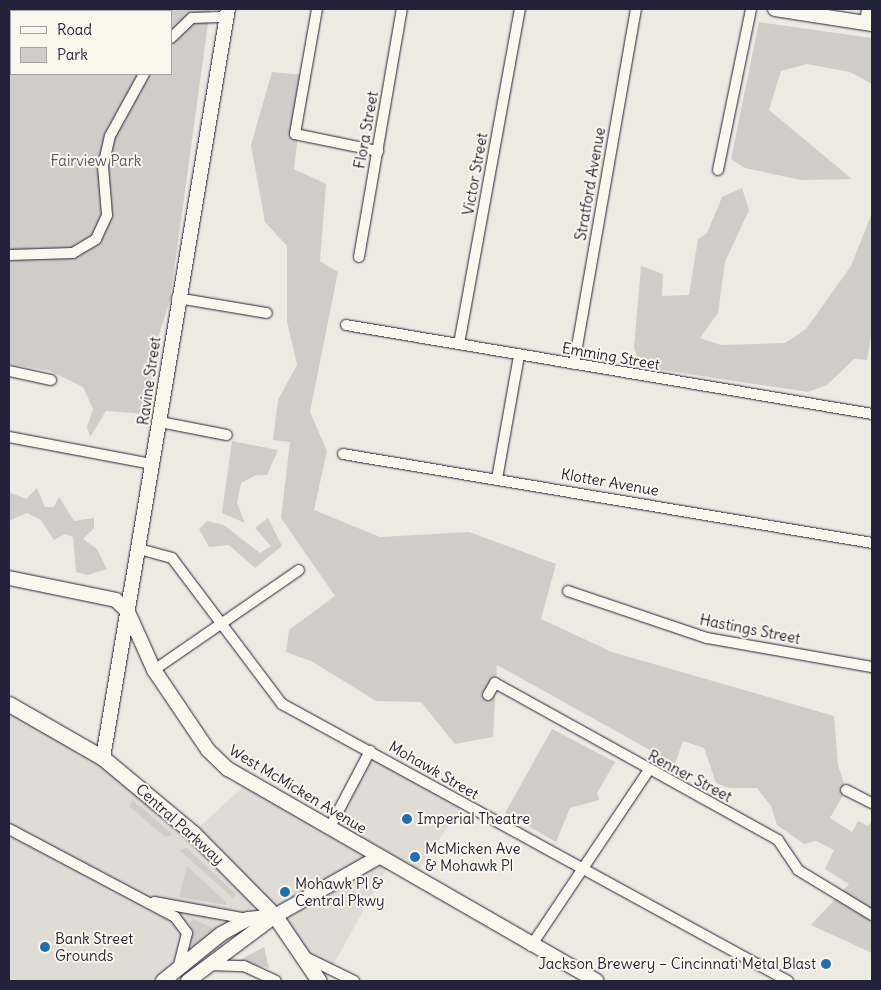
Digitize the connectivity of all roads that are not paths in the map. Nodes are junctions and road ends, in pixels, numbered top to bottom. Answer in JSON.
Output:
{"nodes":[{"id":1,"x":317,"y":9,"type":"edge"},
{"id":2,"x":402,"y":9,"type":"edge"},
{"id":3,"x":520,"y":9,"type":"edge"},
{"id":4,"x":636,"y":9,"type":"edge"},
{"id":5,"x":751,"y":9,"type":"edge"},
{"id":6,"x":774,"y":9,"type":"edge"},
{"id":7,"x":867,"y":9,"type":"edge"},
{"id":8,"x":227,"y":13,"type":"edge"},
{"id":9,"x":868,"y":24,"type":"edge"},
{"id":10,"x":172,"y":37,"type":"edge"},
{"id":11,"x":143,"y":75,"type":"edge"},
{"id":12,"x":378,"y":151,"type":"junction"},
{"id":13,"x":718,"y":170,"type":"dead end"},
{"id":14,"x":9,"y":255,"type":"edge"},
{"id":15,"x":359,"y":257,"type":"dead end"},
{"id":16,"x":177,"y":298,"type":"junction"},
{"id":17,"x":267,"y":313,"type":"dead end"},
{"id":18,"x":346,"y":325,"type":"dead end"},
{"id":19,"x":460,"y":344,"type":"junction"},
{"id":20,"x":519,"y":355,"type":"junction"},
{"id":21,"x":574,"y":364,"type":"junction"},
{"id":22,"x":9,"y":371,"type":"edge"},
{"id":23,"x":51,"y":380,"type":"dead end"},
{"id":24,"x":872,"y":414,"type":"edge"},
{"id":25,"x":160,"y":422,"type":"junction"},
{"id":26,"x":227,"y":434,"type":"dead end"},
{"id":27,"x":9,"y":437,"type":"edge"},
{"id":28,"x":343,"y":454,"type":"dead end"},
{"id":29,"x":152,"y":464,"type":"junction"},
{"id":30,"x":497,"y":478,"type":"junction"},
{"id":31,"x":872,"y":543,"type":"edge"},
{"id":32,"x":138,"y":549,"type":"junction"},
{"id":33,"x":299,"y":570,"type":"dead end"},
{"id":34,"x":9,"y":578,"type":"edge"},
{"id":35,"x":568,"y":591,"type":"dead end"},
{"id":36,"x":128,"y":612,"type":"junction"},
{"id":37,"x":222,"y":624,"type":"junction"},
{"id":38,"x":872,"y":667,"type":"edge"},
{"id":39,"x":154,"y":670,"type":"junction"},
{"id":40,"x":488,"y":695,"type":"dead end"},
{"id":41,"x":9,"y":704,"type":"edge"},
{"id":42,"x":370,"y":751,"type":"junction"},
{"id":43,"x":103,"y":758,"type":"junction"},
{"id":44,"x":648,"y":771,"type":"junction"},
{"id":45,"x":846,"y":790,"type":"dead end"},
{"id":46,"x":872,"y":802,"type":"edge"},
{"id":47,"x":331,"y":825,"type":"junction"},
{"id":48,"x":9,"y":829,"type":"edge"},
{"id":49,"x":379,"y":857,"type":"junction"},
{"id":50,"x":581,"y":871,"type":"junction"},
{"id":51,"x":144,"y":900,"type":"junction"},
{"id":52,"x":872,"y":914,"type":"edge"},
{"id":53,"x":275,"y":916,"type":"junction"},
{"id":54,"x":248,"y":919,"type":"junction"},
{"id":55,"x":531,"y":946,"type":"junction"},
{"id":56,"x":300,"y":954,"type":"junction"},
{"id":57,"x":208,"y":965,"type":"junction"},
{"id":58,"x":178,"y":969,"type":"junction"},
{"id":59,"x":163,"y":981,"type":"edge"},
{"id":60,"x":188,"y":981,"type":"edge"},
{"id":61,"x":276,"y":981,"type":"edge"},
{"id":62,"x":319,"y":981,"type":"edge"},
{"id":63,"x":354,"y":981,"type":"edge"},
{"id":64,"x":596,"y":981,"type":"edge"},
{"id":65,"x":788,"y":981,"type":"edge"}],
"edges":[{"from":1,"to":12,"type":"street"},
{"from":2,"to":12,"type":"street","name":"Flora Street"},
{"from":3,"to":19,"type":"street","name":"Victor Street"},
{"from":4,"to":21,"type":"street","name":"Stratford Avenue"},
{"from":5,"to":13,"type":"street"},
{"from":6,"to":9,"type":"street"},
{"from":7,"to":9,"type":"street"},
{"from":8,"to":10,"type":"street"},
{"from":8,"to":16,"type":"street","name":"Ravine Street"},
{"from":11,"to":14,"type":"street"},
{"from":12,"to":15,"type":"street","name":"Flora Street"},
{"from":16,"to":17,"type":"street"},
{"from":16,"to":25,"type":"street","name":"Ravine Street"},
{"from":18,"to":19,"type":"street","name":"Emming Street"},
{"from":19,"to":20,"type":"street","name":"Emming Street"},
{"from":20,"to":21,"type":"street","name":"Emming Street"},
{"from":20,"to":30,"type":"street"},
{"from":21,"to":24,"type":"street","name":"Emming Street"},
{"from":22,"to":23,"type":"street"},
{"from":25,"to":26,"type":"street"},
{"from":25,"to":29,"type":"street","name":"Ravine Street"},
{"from":27,"to":29,"type":"street"},
{"from":28,"to":30,"type":"street","name":"Klotter Avenue"},
{"from":29,"to":32,"type":"street","name":"Ravine Street"},
{"from":30,"to":31,"type":"street","name":"Klotter Avenue"},
{"from":32,"to":36,"type":"street","name":"Ravine Street"},
{"from":32,"to":37,"type":"street","name":"Mohawk Street"},
{"from":33,"to":37,"type":"street"},
{"from":34,"to":36,"type":"street"},
{"from":35,"to":38,"type":"street","name":"Hastings Street"},
{"from":36,"to":39,"type":"street","name":"West McMicken Avenue"},
{"from":36,"to":43,"type":"street","name":"Ravine Street"},
{"from":37,"to":39,"type":"street"},
{"from":37,"to":42,"type":"street","name":"Mohawk Street"},
{"from":39,"to":47,"type":"street","name":"West McMicken Avenue"},
{"from":40,"to":44,"type":"street","name":"Renner Street"},
{"from":41,"to":43,"type":"main road","name":"Central Parkway"},
{"from":42,"to":47,"type":"street"},
{"from":42,"to":50,"type":"street","name":"Mohawk Street"},
{"from":43,"to":53,"type":"main road","name":"Central Parkway"},
{"from":44,"to":50,"type":"street"},
{"from":44,"to":52,"type":"street","name":"Renner Street"},
{"from":45,"to":46,"type":"street"},
{"from":47,"to":49,"type":"street","name":"West McMicken Avenue"},
{"from":48,"to":51,"type":"street"},
{"from":49,"to":53,"type":"street"},
{"from":49,"to":55,"type":"street","name":"West McMicken Avenue"},
{"from":50,"to":55,"type":"street"},
{"from":50,"to":65,"type":"street","name":"Mohawk Street"},
{"from":51,"to":54,"type":"street"},
{"from":51,"to":58,"type":"street"},
{"from":53,"to":54,"type":"street"},
{"from":53,"to":56,"type":"main road","name":"Central Parkway"},
{"from":53,"to":57,"type":"street"},
{"from":54,"to":58,"type":"street"},
{"from":55,"to":64,"type":"street","name":"West McMicken Avenue"},
{"from":56,"to":62,"type":"main road","name":"Central Parkway"},
{"from":56,"to":63,"type":"street"},
{"from":57,"to":60,"type":"street"},
{"from":57,"to":61,"type":"street"},
{"from":58,"to":59,"type":"street"}]}
